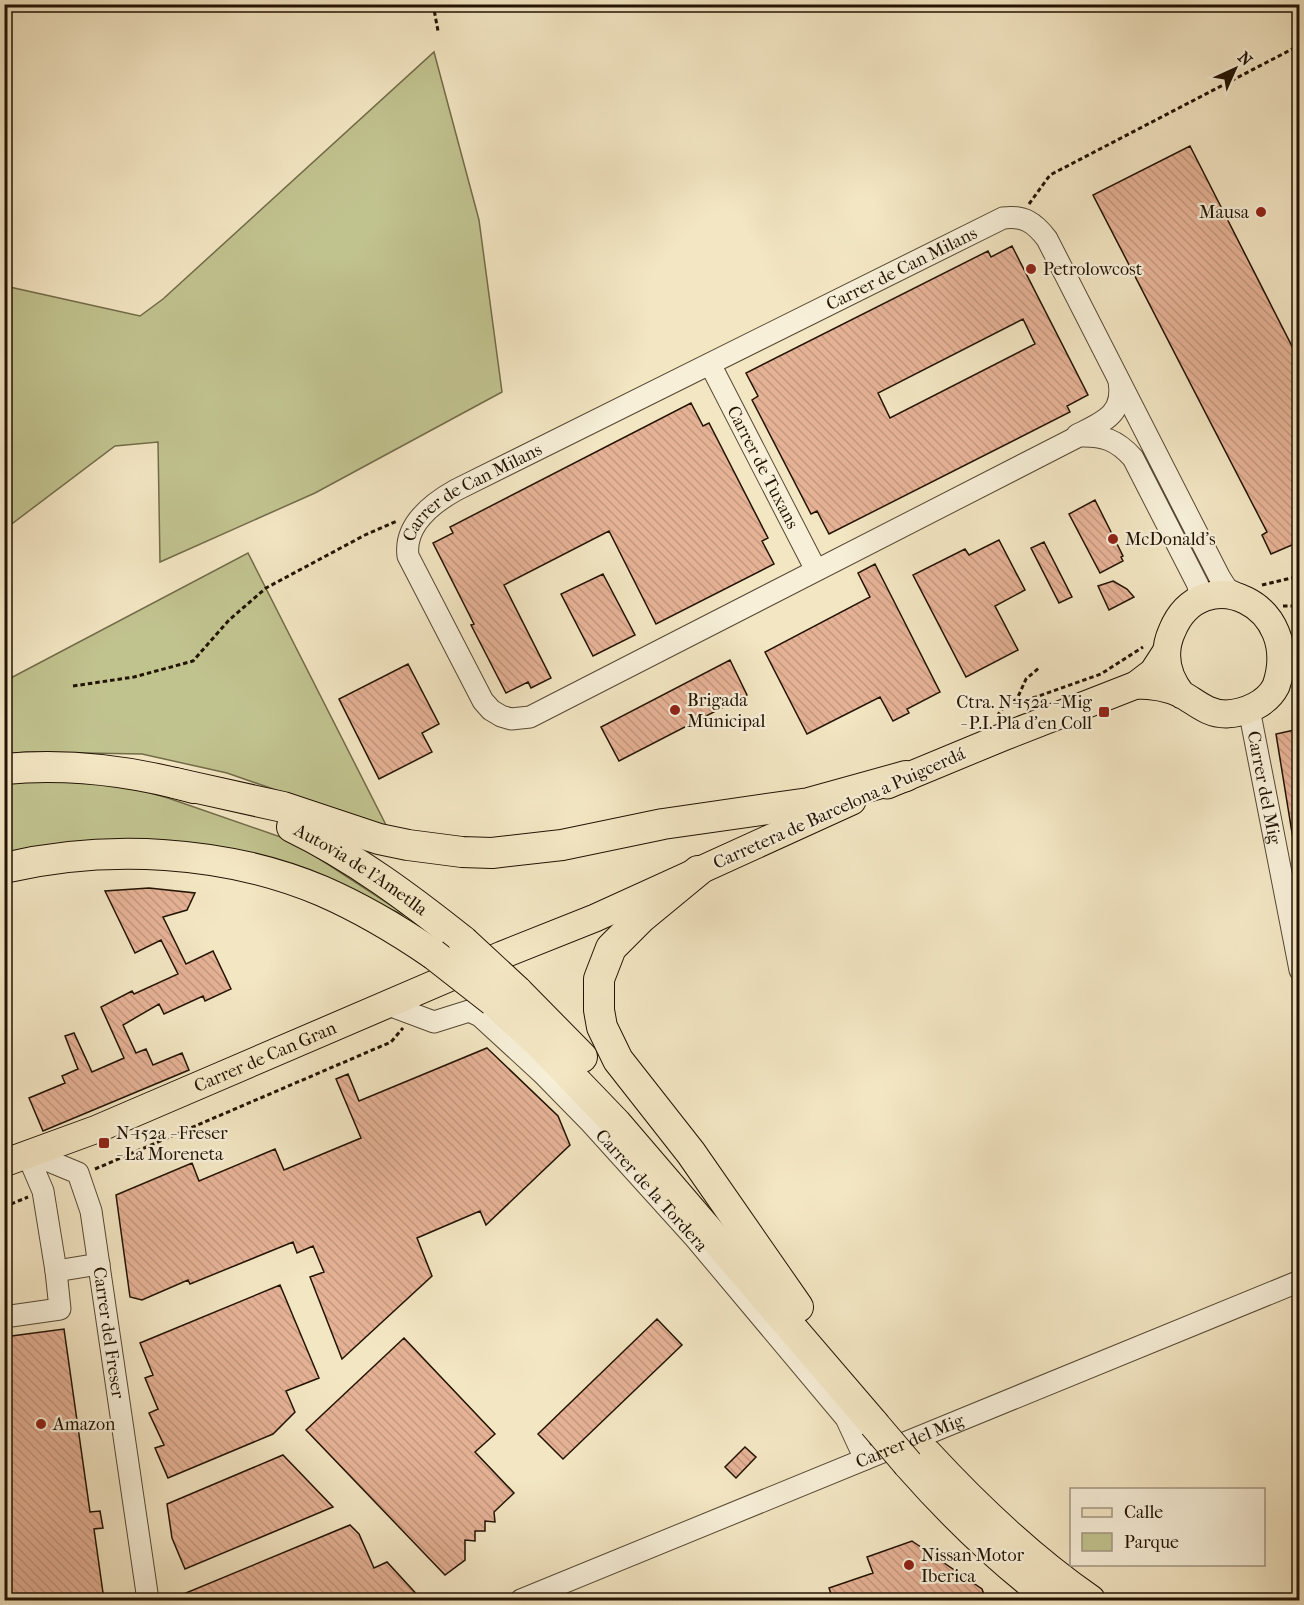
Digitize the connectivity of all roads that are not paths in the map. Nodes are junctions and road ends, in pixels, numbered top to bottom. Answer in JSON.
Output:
{"nodes":[{"id":1,"x":710,"y":364,"type":"junction"},
{"id":2,"x":1119,"y":380,"type":"junction"},
{"id":3,"x":1144,"y":430,"type":"junction"},
{"id":4,"x":1066,"y":441,"type":"junction"},
{"id":5,"x":1133,"y":458,"type":"junction"},
{"id":6,"x":816,"y":570,"type":"junction"},
{"id":7,"x":1242,"y":596,"type":"junction"},
{"id":8,"x":1184,"y":611,"type":"junction"},
{"id":9,"x":1270,"y":614,"type":"junction"},
{"id":10,"x":1299,"y":619,"type":"edge"},
{"id":11,"x":1293,"y":641,"type":"edge"},
{"id":12,"x":1166,"y":652,"type":"junction"},
{"id":13,"x":1136,"y":685,"type":"junction"},
{"id":14,"x":1182,"y":695,"type":"junction"},
{"id":15,"x":1249,"y":709,"type":"junction"},
{"id":16,"x":4,"y":769,"type":"edge"},
{"id":17,"x":906,"y":776,"type":"junction"},
{"id":18,"x":175,"y":783,"type":"junction"},
{"id":19,"x":4,"y":868,"type":"edge"},
{"id":20,"x":698,"y":871,"type":"junction"},
{"id":21,"x":502,"y":955,"type":"joint"},
{"id":22,"x":1299,"y":970,"type":"edge"},
{"id":23,"x":505,"y":996,"type":"junction"},
{"id":24,"x":386,"y":1004,"type":"junction"},
{"id":25,"x":16,"y":1159,"type":"edge"},
{"id":26,"x":4,"y":1169,"type":"edge"},
{"id":27,"x":99,"y":1264,"type":"junction"},
{"id":28,"x":56,"y":1271,"type":"junction"},
{"id":29,"x":1299,"y":1281,"type":"edge"},
{"id":30,"x":798,"y":1307,"type":"junction"},
{"id":31,"x":4,"y":1317,"type":"edge"},
{"id":32,"x":883,"y":1420,"type":"junction"},
{"id":33,"x":865,"y":1459,"type":"junction"},
{"id":34,"x":917,"y":1459,"type":"junction"},
{"id":35,"x":1043,"y":1566,"type":"junction"},
{"id":36,"x":148,"y":1600,"type":"edge"},
{"id":37,"x":521,"y":1600,"type":"edge"},
{"id":38,"x":1053,"y":1600,"type":"edge"},
{"id":39,"x":1090,"y":1600,"type":"edge"},
{"id":40,"x":1107,"y":1600,"type":"edge"}],
"edges":[{"from":1,"to":2,"type":"street","name":"Carrer de Can Milans"},
{"from":1,"to":6,"type":"street","name":"Carrer de Tuxans"},
{"from":1,"to":6,"type":"street","name":"Carrer de Can Milans"},
{"from":2,"to":3,"type":"street"},
{"from":2,"to":4,"type":"street","name":"Carrer de Can Milans"},
{"from":3,"to":5,"type":"street","name":"Carrer de Can Milans"},
{"from":3,"to":7,"type":"street"},
{"from":4,"to":5,"type":"street","name":"Carrer de Can Milans"},
{"from":4,"to":6,"type":"street","name":"Carrer de Can Milans"},
{"from":5,"to":8,"type":"street","name":"Carrer de Can Milans"},
{"from":7,"to":8,"type":"main road"},
{"from":7,"to":9,"type":"main road"},
{"from":8,"to":12,"type":"main road"},
{"from":9,"to":10,"type":"main road"},
{"from":9,"to":11,"type":"main road"},
{"from":11,"to":15,"type":"main road"},
{"from":12,"to":13,"type":"main road","name":"Carretera de Barcelona a Puigcerdá"},
{"from":12,"to":14,"type":"main road"},
{"from":13,"to":14,"type":"main road"},
{"from":13,"to":17,"type":"main road","name":"Carretera de Barcelona a Puigcerdá"},
{"from":14,"to":15,"type":"main road"},
{"from":15,"to":22,"type":"street","name":"Carrer del Mig"},
{"from":16,"to":18,"type":"highway","name":"Autovia de l'Ametlla"},
{"from":17,"to":18,"type":"highway"},
{"from":17,"to":20,"type":"main road","name":"Carretera de Barcelona a Puigcerdá"},
{"from":18,"to":23,"type":"highway","name":"Autovia de l'Ametlla","bridge":true},
{"from":19,"to":23,"type":"highway","name":"Autovia de l'Ametlla","bridge":true},
{"from":20,"to":21,"type":"main road","name":"Carretera de Barcelona a Puigcerdá"},
{"from":20,"to":30,"type":"highway"},
{"from":21,"to":24,"type":"main road","name":"Carrer de Can Gran"},
{"from":23,"to":30,"type":"highway"},
{"from":23,"to":32,"type":"highway"},
{"from":24,"to":25,"type":"main road","name":"Carrer de Can Gran"},
{"from":24,"to":33,"type":"street","name":"Carrer de la Tordera"},
{"from":25,"to":26,"type":"main road","name":"Carrer de Can Gran"},
{"from":25,"to":27,"type":"street","name":"Carrer del Freser"},
{"from":25,"to":28,"type":"street"},
{"from":27,"to":28,"type":"street"},
{"from":27,"to":36,"type":"street","name":"Carrer del Freser"},
{"from":28,"to":31,"type":"street"},
{"from":29,"to":33,"type":"street","name":"Carrer del Mig"},
{"from":30,"to":32,"type":"highway"},
{"from":32,"to":34,"type":"highway"},
{"from":33,"to":37,"type":"street","name":"Carrer del Mig"},
{"from":34,"to":35,"type":"highway"},
{"from":34,"to":38,"type":"highway"},
{"from":35,"to":39,"type":"highway"},
{"from":35,"to":40,"type":"highway"}]}
